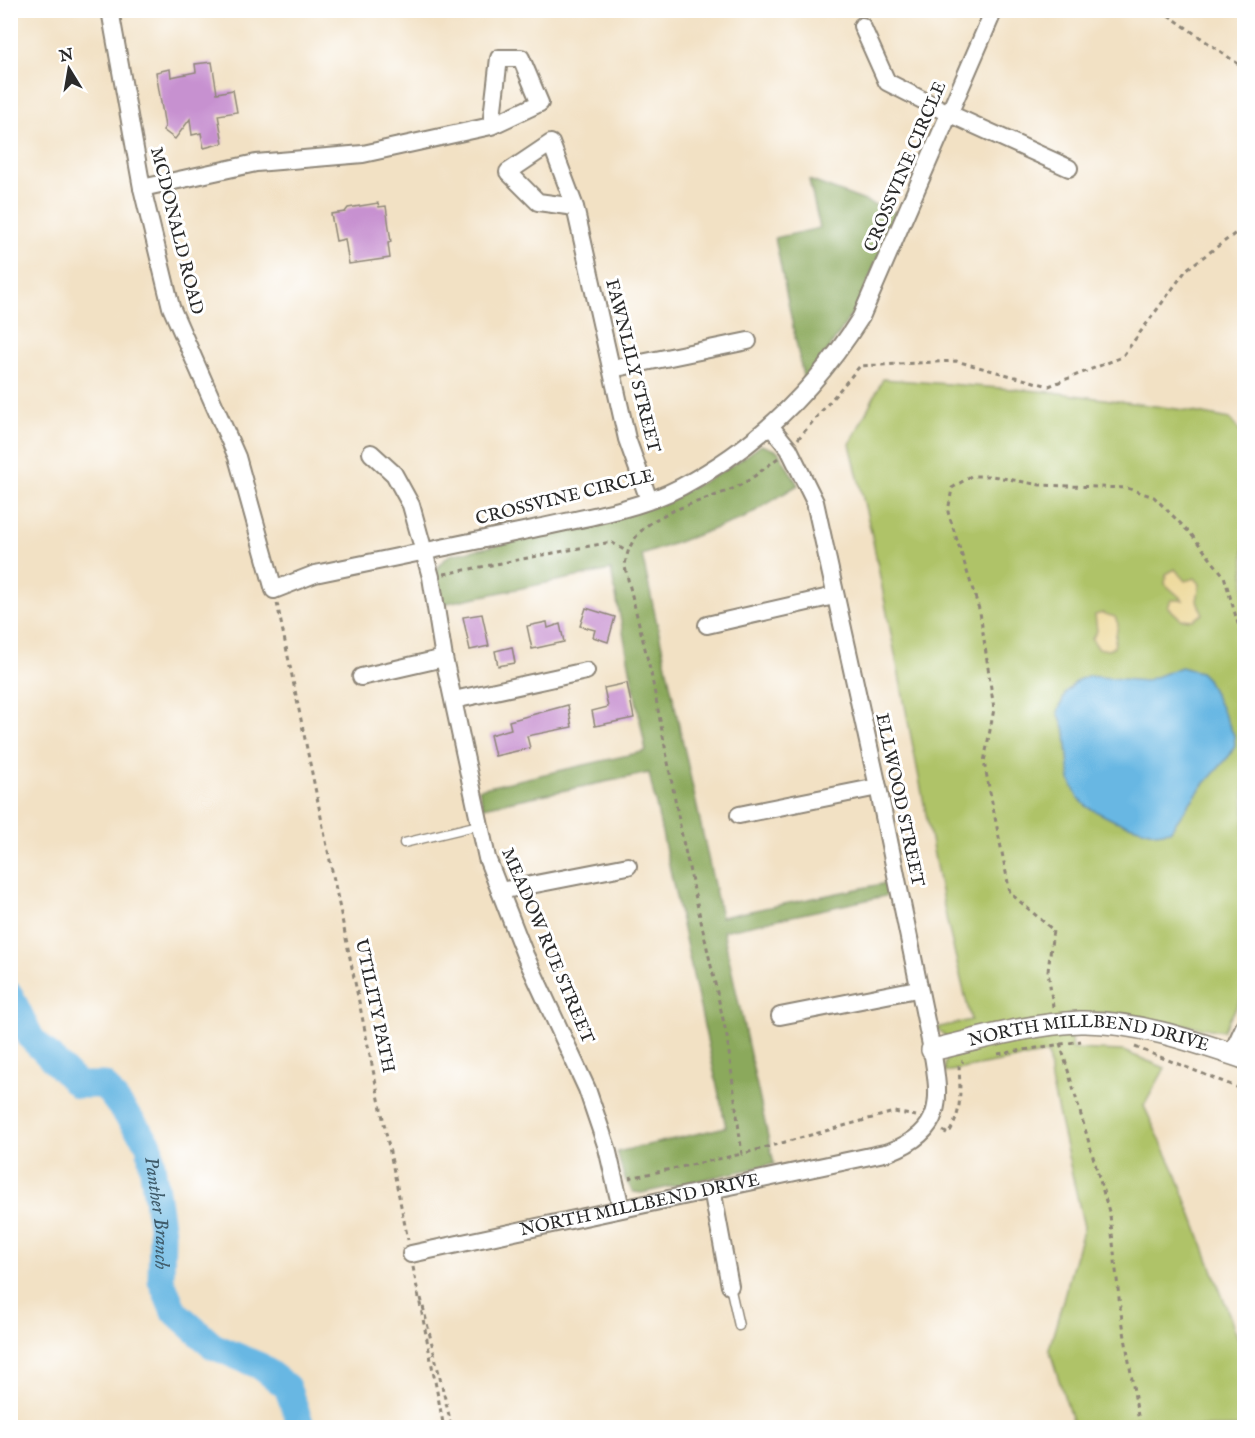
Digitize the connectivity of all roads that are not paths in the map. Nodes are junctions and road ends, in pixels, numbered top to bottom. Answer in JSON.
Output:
{"nodes":[{"id":1,"x":110,"y":10,"type":"edge"},
{"id":2,"x":994,"y":10,"type":"edge"},
{"id":3,"x":862,"y":26,"type":"dead end"},
{"id":4,"x":950,"y":114,"type":"junction"},
{"id":5,"x":491,"y":126,"type":"dead end"},
{"id":6,"x":1069,"y":168,"type":"dead end"},
{"id":7,"x":142,"y":188,"type":"junction"},
{"id":8,"x":575,"y":207,"type":"dead end"},
{"id":9,"x":748,"y":341,"type":"dead end"},
{"id":10,"x":612,"y":369,"type":"junction"},
{"id":11,"x":771,"y":427,"type":"junction"},
{"id":12,"x":371,"y":453,"type":"dead end"},
{"id":13,"x":649,"y":500,"type":"junction"},
{"id":14,"x":425,"y":552,"type":"junction"},
{"id":15,"x":274,"y":590,"type":"joint"},
{"id":16,"x":834,"y":596,"type":"junction"},
{"id":17,"x":707,"y":625,"type":"dead end"},
{"id":18,"x":444,"y":658,"type":"junction"},
{"id":19,"x":586,"y":671,"type":"dead end"},
{"id":20,"x":361,"y":677,"type":"dead end"},
{"id":21,"x":454,"y":700,"type":"junction"},
{"id":22,"x":878,"y":787,"type":"junction"},
{"id":23,"x":739,"y":815,"type":"dead end"},
{"id":24,"x":479,"y":825,"type":"junction"},
{"id":25,"x":404,"y":843,"type":"dead end"},
{"id":26,"x":628,"y":866,"type":"dead end"},
{"id":27,"x":500,"y":891,"type":"junction"},
{"id":28,"x":917,"y":989,"type":"junction"},
{"id":29,"x":780,"y":1016,"type":"dead end"},
{"id":30,"x":1245,"y":1027,"type":"edge"},
{"id":31,"x":932,"y":1050,"type":"junction"},
{"id":32,"x":1238,"y":1055,"type":"edge"},
{"id":33,"x":870,"y":1156,"type":"joint"},
{"id":34,"x":712,"y":1189,"type":"junction"},
{"id":35,"x":621,"y":1208,"type":"junction"},
{"id":36,"x":411,"y":1254,"type":"road end"},
{"id":37,"x":730,"y":1286,"type":"joint"},
{"id":38,"x":739,"y":1326,"type":"dead end"}],
"edges":[{"from":1,"to":7,"type":"street","name":"MCDONALD ROAD"},
{"from":2,"to":4,"type":"street","name":"CROSSVINE CIRCLE"},
{"from":3,"to":4,"type":"street"},
{"from":4,"to":6,"type":"street"},
{"from":4,"to":11,"type":"street","name":"CROSSVINE CIRCLE"},
{"from":5,"to":7,"type":"street"},
{"from":7,"to":15,"type":"street","name":"MCDONALD ROAD"},
{"from":8,"to":10,"type":"street","name":"FAWNLILY STREET"},
{"from":9,"to":10,"type":"street"},
{"from":10,"to":13,"type":"street","name":"FAWNLILY STREET"},
{"from":11,"to":13,"type":"street","name":"CROSSVINE CIRCLE"},
{"from":11,"to":16,"type":"street","name":"ELLWOOD STREET"},
{"from":12,"to":14,"type":"street","name":"MEADOW RUE STREET"},
{"from":13,"to":14,"type":"street","name":"CROSSVINE CIRCLE"},
{"from":14,"to":15,"type":"street","name":"CROSSVINE CIRCLE"},
{"from":14,"to":18,"type":"street","name":"MEADOW RUE STREET"},
{"from":16,"to":17,"type":"street"},
{"from":16,"to":22,"type":"street","name":"ELLWOOD STREET"},
{"from":18,"to":20,"type":"street"},
{"from":18,"to":21,"type":"street","name":"MEADOW RUE STREET"},
{"from":19,"to":21,"type":"street"},
{"from":21,"to":24,"type":"street","name":"MEADOW RUE STREET"},
{"from":22,"to":23,"type":"street"},
{"from":22,"to":28,"type":"street","name":"ELLWOOD STREET"},
{"from":24,"to":25,"type":"lane"},
{"from":24,"to":27,"type":"street","name":"MEADOW RUE STREET"},
{"from":26,"to":27,"type":"street"},
{"from":27,"to":35,"type":"street","name":"MEADOW RUE STREET"},
{"from":28,"to":29,"type":"street"},
{"from":28,"to":31,"type":"street","name":"ELLWOOD STREET"},
{"from":30,"to":32,"type":"street"},
{"from":31,"to":32,"type":"street","name":"NORTH MILLBEND DRIVE"},
{"from":31,"to":33,"type":"street","name":"ELLWOOD STREET"},
{"from":33,"to":34,"type":"street","name":"NORTH MILLBEND DRIVE"},
{"from":34,"to":35,"type":"street","name":"NORTH MILLBEND DRIVE"},
{"from":34,"to":37,"type":"street"},
{"from":35,"to":36,"type":"street","name":"NORTH MILLBEND DRIVE"},
{"from":37,"to":38,"type":"lane"}]}
